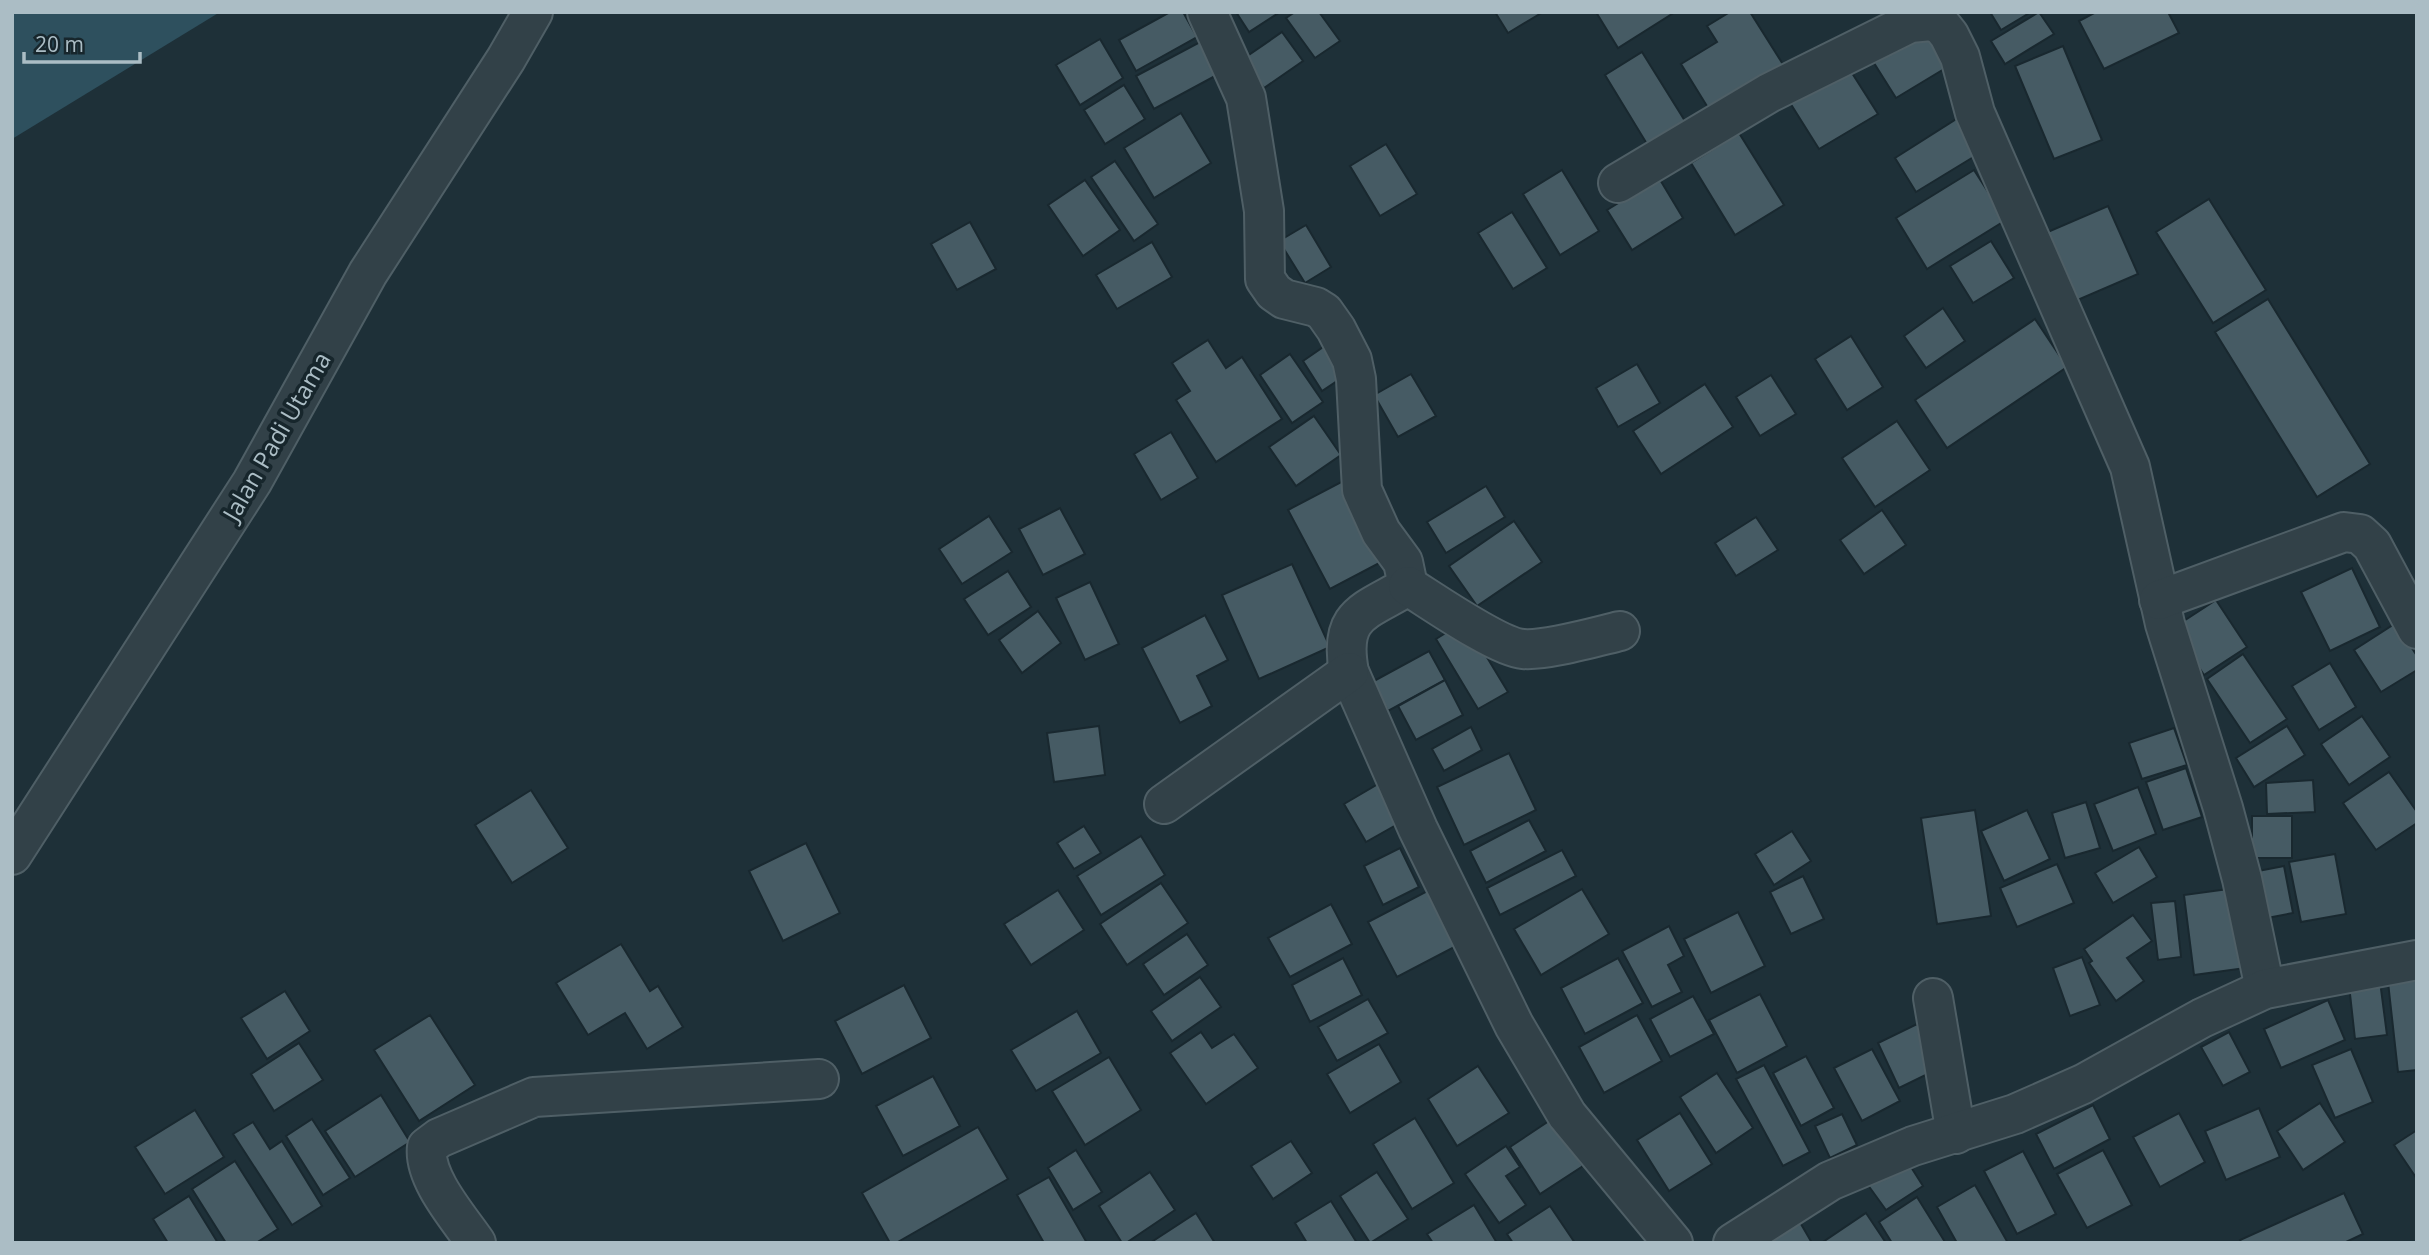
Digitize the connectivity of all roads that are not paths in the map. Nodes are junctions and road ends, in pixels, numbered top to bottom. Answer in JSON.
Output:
{"nodes":[{"id":1,"x":533,"y":12,"type":"edge"},
{"id":2,"x":1207,"y":12,"type":"edge"},
{"id":3,"x":1618,"y":183,"type":"dead end"},
{"id":4,"x":1408,"y":586,"type":"junction"},
{"id":5,"x":2160,"y":600,"type":"junction"},
{"id":6,"x":2417,"y":629,"type":"edge"},
{"id":7,"x":1620,"y":631,"type":"dead end"},
{"id":8,"x":1349,"y":672,"type":"junction"},
{"id":9,"x":1164,"y":804,"type":"dead end"},
{"id":10,"x":12,"y":855,"type":"edge"},
{"id":11,"x":2417,"y":960,"type":"edge"},
{"id":12,"x":2265,"y":989,"type":"junction"},
{"id":13,"x":1933,"y":998,"type":"dead end"},
{"id":14,"x":819,"y":1079,"type":"dead end"},
{"id":15,"x":1956,"y":1134,"type":"junction"},
{"id":16,"x":476,"y":1243,"type":"edge"},
{"id":17,"x":1673,"y":1243,"type":"edge"},
{"id":18,"x":1733,"y":1243,"type":"edge"}],
"edges":[{"from":1,"to":10,"type":"street","name":"Jalan Padi Utama"},
{"from":2,"to":4,"type":"street"},
{"from":3,"to":5,"type":"street"},
{"from":4,"to":7,"type":"street"},
{"from":4,"to":8,"type":"street"},
{"from":5,"to":6,"type":"street"},
{"from":5,"to":12,"type":"street"},
{"from":8,"to":9,"type":"street"},
{"from":8,"to":17,"type":"street"},
{"from":11,"to":12,"type":"street"},
{"from":12,"to":15,"type":"street"},
{"from":13,"to":15,"type":"street"},
{"from":14,"to":16,"type":"street"},
{"from":15,"to":18,"type":"street"}]}
